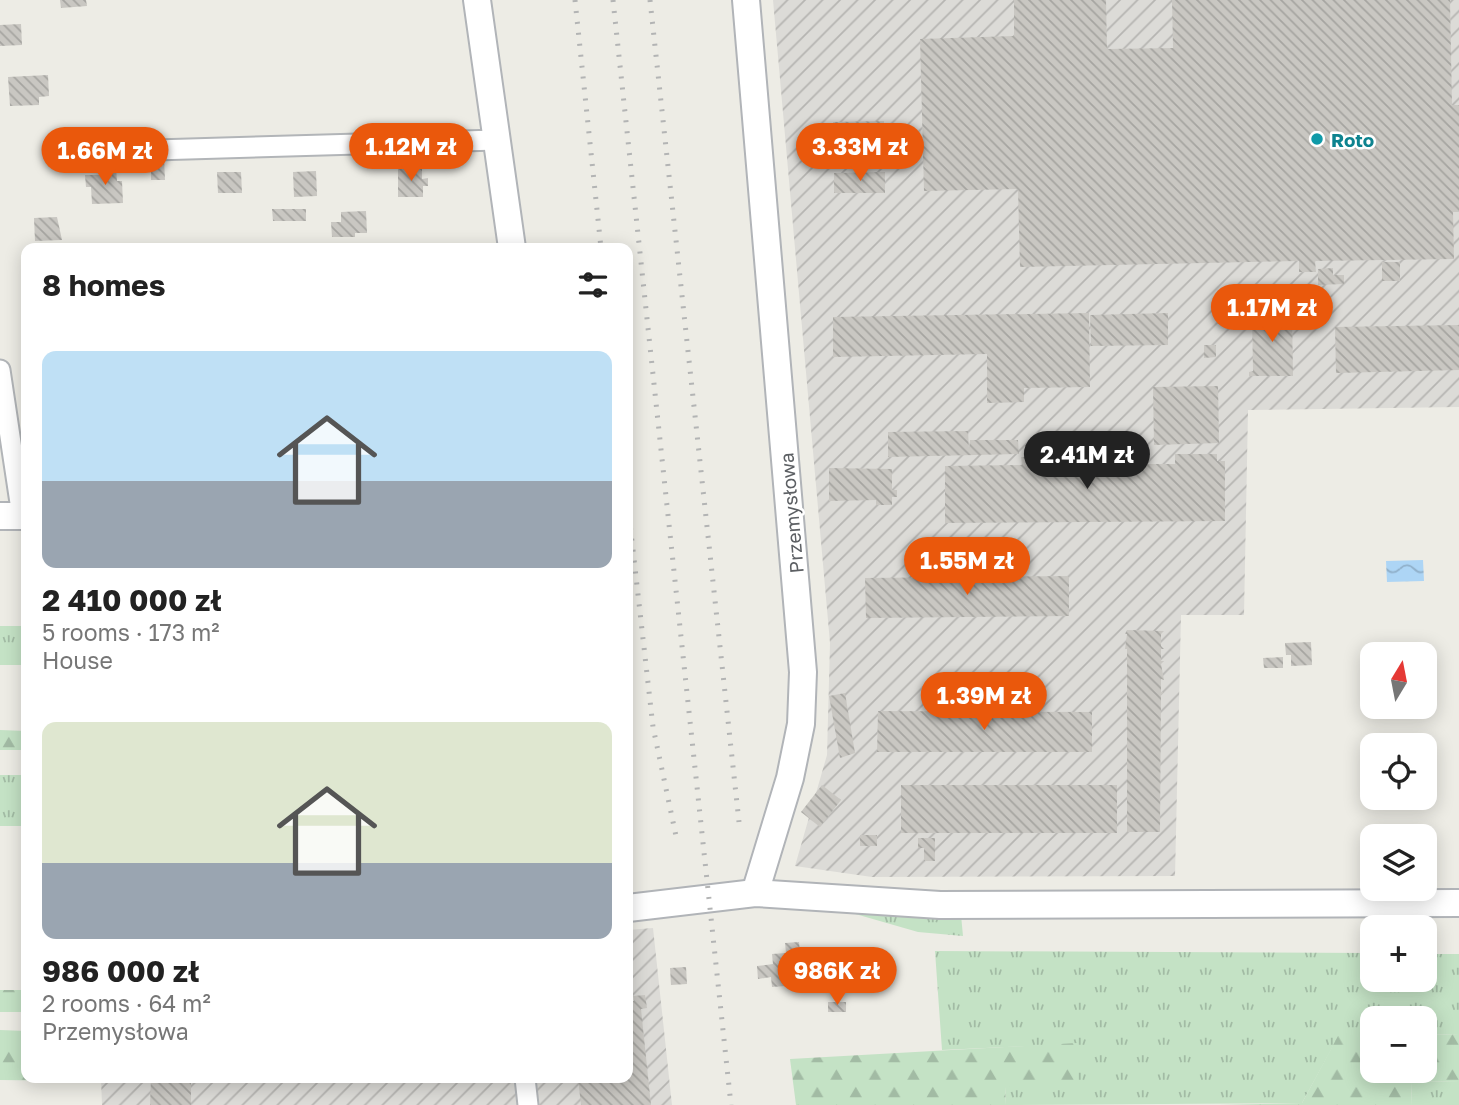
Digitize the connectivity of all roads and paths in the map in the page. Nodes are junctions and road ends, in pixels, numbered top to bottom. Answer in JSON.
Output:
{"nodes":[{"id":1,"x":477,"y":0,"type":"edge"},
{"id":2,"x":746,"y":0,"type":"edge"},
{"id":3,"x":497,"y":140,"type":"junction"},
{"id":4,"x":155,"y":150,"type":"dead end"},
{"id":5,"x":511,"y":243,"type":"edge"},
{"id":6,"x":0,"y":370,"type":"edge"},
{"id":7,"x":16,"y":516,"type":"edge"},
{"id":8,"x":755,"y":893,"type":"junction"},
{"id":9,"x":1459,"y":903,"type":"edge"},
{"id":10,"x":633,"y":907,"type":"edge"},
{"id":11,"x":525,"y":1083,"type":"edge"},
{"id":12,"x":528,"y":1105,"type":"edge"}],
"edges":[{"from":1,"to":3,"type":"street"},
{"from":2,"to":8,"type":"street","name":"Przemysłowa"},
{"from":3,"to":4,"type":"street"},
{"from":3,"to":5,"type":"street"},
{"from":6,"to":7,"type":"street"},
{"from":8,"to":9,"type":"street"},
{"from":8,"to":10,"type":"street"},
{"from":11,"to":12,"type":"street"}]}
